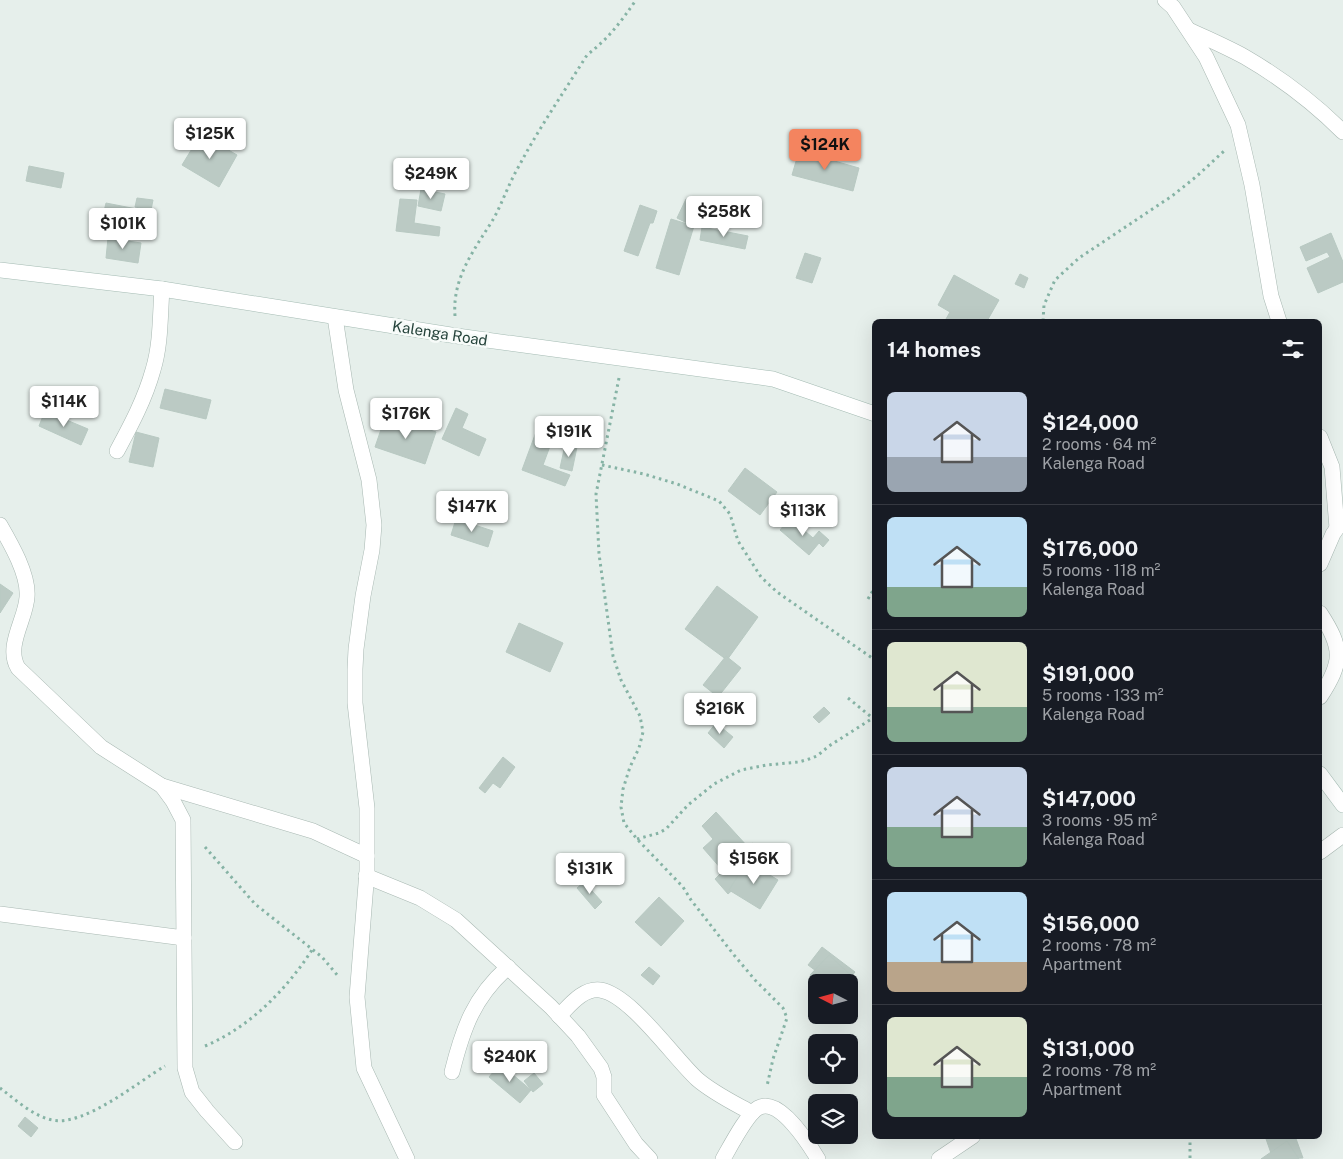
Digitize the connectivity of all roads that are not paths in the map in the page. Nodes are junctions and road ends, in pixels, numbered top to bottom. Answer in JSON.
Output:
{"nodes":[{"id":1,"x":1168,"y":2,"type":"edge"},
{"id":2,"x":1188,"y":30,"type":"junction"},
{"id":3,"x":1343,"y":132,"type":"edge"},
{"id":4,"x":0,"y":270,"type":"edge"},
{"id":5,"x":162,"y":289,"type":"junction"},
{"id":6,"x":335,"y":317,"type":"junction"},
{"id":7,"x":1278,"y":319,"type":"edge"},
{"id":8,"x":872,"y":413,"type":"edge"},
{"id":9,"x":1322,"y":442,"type":"edge"},
{"id":10,"x":117,"y":451,"type":"dead end"},
{"id":11,"x":1340,"y":524,"type":"edge"},
{"id":12,"x":0,"y":525,"type":"edge"},
{"id":13,"x":1322,"y":559,"type":"edge"},
{"id":14,"x":1322,"y":616,"type":"edge"},
{"id":15,"x":1322,"y":693,"type":"edge"},
{"id":16,"x":1322,"y":777,"type":"edge"},
{"id":17,"x":162,"y":786,"type":"junction"},
{"id":18,"x":1343,"y":805,"type":"edge"},
{"id":19,"x":1343,"y":836,"type":"edge"},
{"id":20,"x":1322,"y":851,"type":"edge"},
{"id":21,"x":367,"y":856,"type":"junction"},
{"id":22,"x":366,"y":876,"type":"junction"},
{"id":23,"x":0,"y":914,"type":"edge"},
{"id":24,"x":184,"y":938,"type":"junction"},
{"id":25,"x":508,"y":967,"type":"junction"},
{"id":26,"x":559,"y":1016,"type":"junction"},
{"id":27,"x":452,"y":1072,"type":"dead end"},
{"id":28,"x":758,"y":1110,"type":"junction"},
{"id":29,"x":969,"y":1139,"type":"edge"},
{"id":30,"x":234,"y":1142,"type":"dead end"},
{"id":31,"x":407,"y":1159,"type":"edge"},
{"id":32,"x":650,"y":1159,"type":"edge"},
{"id":33,"x":723,"y":1159,"type":"edge"},
{"id":34,"x":818,"y":1159,"type":"edge"},
{"id":35,"x":939,"y":1159,"type":"edge"}],
"edges":[{"from":1,"to":2,"type":"street"},
{"from":2,"to":3,"type":"street"},
{"from":2,"to":7,"type":"street"},
{"from":4,"to":5,"type":"street","name":"Kalenga Road"},
{"from":5,"to":6,"type":"street","name":"Kalenga Road"},
{"from":5,"to":10,"type":"street"},
{"from":6,"to":8,"type":"street","name":"Kalenga Road"},
{"from":6,"to":21,"type":"street"},
{"from":9,"to":11,"type":"street"},
{"from":11,"to":13,"type":"street"},
{"from":12,"to":17,"type":"street"},
{"from":14,"to":15,"type":"street"},
{"from":16,"to":18,"type":"street"},
{"from":17,"to":21,"type":"street"},
{"from":17,"to":24,"type":"street"},
{"from":19,"to":20,"type":"street"},
{"from":21,"to":22,"type":"street"},
{"from":22,"to":25,"type":"street"},
{"from":22,"to":31,"type":"street"},
{"from":23,"to":24,"type":"street"},
{"from":24,"to":30,"type":"street"},
{"from":25,"to":26,"type":"street"},
{"from":25,"to":27,"type":"street"},
{"from":26,"to":28,"type":"street"},
{"from":26,"to":32,"type":"street"},
{"from":28,"to":33,"type":"street"},
{"from":28,"to":34,"type":"street"},
{"from":29,"to":35,"type":"street"}]}
